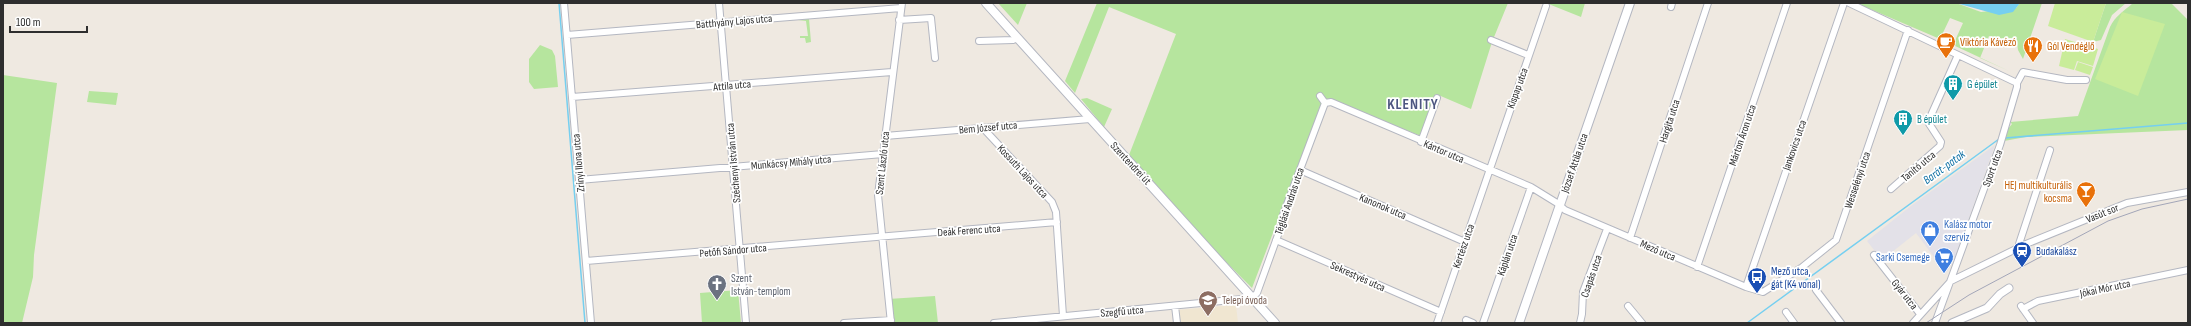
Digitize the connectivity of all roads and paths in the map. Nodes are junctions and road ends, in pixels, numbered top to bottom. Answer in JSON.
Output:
{"nodes":[{"id":1,"x":564,"y":3,"type":"edge"},
{"id":2,"x":719,"y":3,"type":"edge"},
{"id":3,"x":986,"y":3,"type":"edge"},
{"id":4,"x":1630,"y":3,"type":"edge"},
{"id":5,"x":1708,"y":3,"type":"edge"},
{"id":6,"x":1786,"y":3,"type":"edge"},
{"id":7,"x":1844,"y":3,"type":"edge"},
{"id":8,"x":1850,"y":3,"type":"edge"},
{"id":9,"x":902,"y":5,"type":"edge"},
{"id":10,"x":1546,"y":6,"type":"dead end"},
{"id":11,"x":899,"y":20,"type":"junction"},
{"id":12,"x":721,"y":22,"type":"junction"},
{"id":13,"x":1908,"y":30,"type":"junction"},
{"id":14,"x":567,"y":35,"type":"junction"},
{"id":15,"x":1018,"y":38,"type":"junction"},
{"id":16,"x":1491,"y":40,"type":"dead end"},
{"id":17,"x":979,"y":41,"type":"dead end"},
{"id":18,"x":1528,"y":55,"type":"junction"},
{"id":19,"x":1958,"y":55,"type":"junction"},
{"id":20,"x":935,"y":58,"type":"dead end"},
{"id":21,"x":892,"y":72,"type":"junction"},
{"id":22,"x":2086,"y":80,"type":"dead end"},
{"id":23,"x":2017,"y":83,"type":"junction"},
{"id":24,"x":727,"y":85,"type":"junction"},
{"id":25,"x":1320,"y":96,"type":"dead end"},
{"id":26,"x":572,"y":97,"type":"junction"},
{"id":27,"x":1437,"y":98,"type":"dead end"},
{"id":28,"x":1325,"y":103,"type":"junction"},
{"id":29,"x":1090,"y":119,"type":"junction"},
{"id":30,"x":982,"y":127,"type":"junction"},
{"id":31,"x":885,"y":136,"type":"junction"},
{"id":32,"x":1421,"y":142,"type":"junction"},
{"id":33,"x":2050,"y":150,"type":"dead end"},
{"id":34,"x":883,"y":154,"type":"junction"},
{"id":35,"x":734,"y":167,"type":"junction"},
{"id":36,"x":1300,"y":170,"type":"junction"},
{"id":37,"x":1489,"y":170,"type":"junction"},
{"id":38,"x":580,"y":180,"type":"junction"},
{"id":39,"x":1531,"y":188,"type":"junction"},
{"id":40,"x":1891,"y":188,"type":"dead end"},
{"id":41,"x":2188,"y":192,"type":"edge"},
{"id":42,"x":1560,"y":205,"type":"junction"},
{"id":43,"x":1057,"y":222,"type":"junction"},
{"id":44,"x":1607,"y":229,"type":"junction"},
{"id":45,"x":881,"y":237,"type":"junction"},
{"id":46,"x":1630,"y":238,"type":"junction"},
{"id":47,"x":1276,"y":240,"type":"junction"},
{"id":48,"x":1465,"y":242,"type":"junction"},
{"id":49,"x":2020,"y":247,"type":"junction"},
{"id":50,"x":740,"y":249,"type":"junction"},
{"id":51,"x":1874,"y":255,"type":"dead end"},
{"id":52,"x":586,"y":262,"type":"junction"},
{"id":53,"x":1697,"y":267,"type":"junction"},
{"id":54,"x":2188,"y":270,"type":"edge"},
{"id":55,"x":1952,"y":281,"type":"junction"},
{"id":56,"x":1746,"y":287,"type":"junction"},
{"id":57,"x":2009,"y":288,"type":"dead end"},
{"id":58,"x":1816,"y":290,"type":"dead end"},
{"id":59,"x":1757,"y":291,"type":"joint"},
{"id":60,"x":1251,"y":296,"type":"junction"},
{"id":61,"x":1175,"y":306,"type":"junction"},
{"id":62,"x":1628,"y":306,"type":"dead end"},
{"id":63,"x":1441,"y":312,"type":"junction"},
{"id":64,"x":1786,"y":312,"type":"dead end"},
{"id":65,"x":1920,"y":314,"type":"junction"},
{"id":66,"x":1059,"y":319,"type":"edge"},
{"id":67,"x":1466,"y":320,"type":"dead end"},
{"id":68,"x":891,"y":321,"type":"edge"},
{"id":69,"x":591,"y":323,"type":"edge"},
{"id":70,"x":746,"y":323,"type":"edge"},
{"id":71,"x":844,"y":323,"type":"edge"},
{"id":72,"x":994,"y":323,"type":"edge"},
{"id":73,"x":1176,"y":323,"type":"edge"},
{"id":74,"x":1275,"y":323,"type":"edge"},
{"id":75,"x":1437,"y":323,"type":"edge"},
{"id":76,"x":1473,"y":323,"type":"edge"},
{"id":77,"x":1483,"y":323,"type":"edge"},
{"id":78,"x":1519,"y":323,"type":"edge"},
{"id":79,"x":1580,"y":323,"type":"edge"},
{"id":80,"x":1642,"y":323,"type":"edge"},
{"id":81,"x":1794,"y":323,"type":"edge"},
{"id":82,"x":1841,"y":323,"type":"edge"},
{"id":83,"x":1912,"y":323,"type":"edge"},
{"id":84,"x":1935,"y":323,"type":"edge"},
{"id":85,"x":1952,"y":323,"type":"edge"},
{"id":86,"x":2033,"y":323,"type":"edge"}],
"edges":[{"from":1,"to":14,"type":"street","name":"Zrínyi Ilona utca"},
{"from":2,"to":12,"type":"street","name":"Széchenyi István utca"},
{"from":3,"to":15,"type":"main road","name":"Szentendrei út"},
{"from":4,"to":42,"type":"main road","name":"József Attila utca"},
{"from":5,"to":46,"type":"street","name":"Hargita utca"},
{"from":6,"to":53,"type":"street","name":"Márton Áron utca"},
{"from":7,"to":56,"type":"street","name":"Jankovics utca"},
{"from":8,"to":13,"type":"street"},
{"from":9,"to":11,"type":"street","name":"Szent László utca"},
{"from":9,"to":12,"type":"street","name":"Batthyány Lajos utca"},
{"from":10,"to":18,"type":"street","name":"Kispap utca"},
{"from":11,"to":20,"type":"street"},
{"from":11,"to":21,"type":"street","name":"Szent László utca"},
{"from":12,"to":14,"type":"street","name":"Batthyány Lajos utca"},
{"from":12,"to":24,"type":"street","name":"Széchenyi István utca"},
{"from":13,"to":19,"type":"street"},
{"from":13,"to":59,"type":"street","name":"Wesselényi utca"},
{"from":14,"to":26,"type":"street","name":"Zrínyi Ilona utca"},
{"from":15,"to":17,"type":"street"},
{"from":15,"to":29,"type":"main road","name":"Szentendrei út"},
{"from":16,"to":18,"type":"street"},
{"from":18,"to":37,"type":"street","name":"Kispap utca"},
{"from":19,"to":23,"type":"street"},
{"from":19,"to":40,"type":"street","name":"Tanító utca"},
{"from":21,"to":24,"type":"street","name":"Attila utca"},
{"from":21,"to":31,"type":"street","name":"Szent László utca"},
{"from":22,"to":23,"type":"street"},
{"from":23,"to":55,"type":"street","name":"Sport utca"},
{"from":24,"to":26,"type":"street","name":"Attila utca"},
{"from":24,"to":35,"type":"street","name":"Széchenyi István utca"},
{"from":25,"to":28,"type":"street"},
{"from":26,"to":38,"type":"street","name":"Zrínyi Ilona utca"},
{"from":27,"to":32,"type":"street"},
{"from":28,"to":32,"type":"street","name":"Kántor utca"},
{"from":28,"to":36,"type":"street","name":"Téglási András utca"},
{"from":29,"to":30,"type":"street","name":"Bem József utca"},
{"from":29,"to":60,"type":"main road","name":"Szentendrei út"},
{"from":30,"to":31,"type":"street","name":"Bem József utca"},
{"from":30,"to":43,"type":"street","name":"Kossuth Lajos utca"},
{"from":31,"to":34,"type":"street","name":"Szent László utca"},
{"from":32,"to":37,"type":"street","name":"Kántor utca"},
{"from":33,"to":49,"type":"street"},
{"from":34,"to":35,"type":"street","name":"Munkácsy Mihály utca"},
{"from":34,"to":45,"type":"street","name":"Szent László utca"},
{"from":35,"to":38,"type":"street","name":"Munkácsy Mihály utca"},
{"from":35,"to":50,"type":"street","name":"Széchenyi István utca"},
{"from":36,"to":47,"type":"street","name":"Téglási András utca"},
{"from":36,"to":48,"type":"street","name":"Kanonok utca"},
{"from":37,"to":39,"type":"street","name":"Kántor utca"},
{"from":37,"to":48,"type":"street","name":"Kertész utca"},
{"from":38,"to":52,"type":"street","name":"Zrínyi Ilona utca"},
{"from":39,"to":42,"type":"street","name":"Kántor utca"},
{"from":39,"to":77,"type":"street","name":"Káplán utca"},
{"from":41,"to":49,"type":"street","name":"Vasút sor"},
{"from":42,"to":44,"type":"street","name":"Mező utca"},
{"from":42,"to":78,"type":"main road","name":"József Attila utca"},
{"from":43,"to":45,"type":"street","name":"Deák Ferenc utca"},
{"from":43,"to":66,"type":"street","name":"Kossuth Lajos utca"},
{"from":44,"to":46,"type":"street","name":"Mező utca"},
{"from":44,"to":79,"type":"street","name":"Csapás utca"},
{"from":45,"to":50,"type":"street","name":"Petőfi Sándor utca"},
{"from":45,"to":68,"type":"street","name":"Szent László utca"},
{"from":46,"to":53,"type":"street","name":"Mező utca"},
{"from":47,"to":60,"type":"street","name":"Téglási András utca"},
{"from":47,"to":63,"type":"street","name":"Sekrestyés utca"},
{"from":48,"to":63,"type":"street","name":"Kertész utca"},
{"from":49,"to":55,"type":"street","name":"Vasút sor"},
{"from":50,"to":52,"type":"street","name":"Petőfi Sándor utca"},
{"from":50,"to":70,"type":"street","name":"Széchenyi István utca"},
{"from":51,"to":65,"type":"street","name":"Gyár utca"},
{"from":52,"to":69,"type":"street","name":"Zrínyi Ilona utca"},
{"from":53,"to":56,"type":"street","name":"Mező utca"},
{"from":54,"to":86,"type":"street","name":"Jókai Mór utca"},
{"from":55,"to":65,"type":"street","name":"Vasút sor"},
{"from":55,"to":84,"type":"street","name":"Sport utca"},
{"from":56,"to":59,"type":"street","name":"Mező utca"},
{"from":57,"to":85,"type":"street"},
{"from":58,"to":82,"type":"street"},
{"from":60,"to":61,"type":"street","name":"Szegfű utca"},
{"from":60,"to":74,"type":"main road","name":"Szentendrei út"},
{"from":61,"to":66,"type":"street","name":"Szegfű utca"},
{"from":61,"to":73,"type":"street"},
{"from":62,"to":80,"type":"street"},
{"from":63,"to":75,"type":"street","name":"Kertész utca"},
{"from":64,"to":81,"type":"street"},
{"from":65,"to":83,"type":"street","name":"Vasút sor"},
{"from":66,"to":72,"type":"street","name":"Szegfű utca"},
{"from":67,"to":76,"type":"street"},
{"from":68,"to":71,"type":"street"}]}
